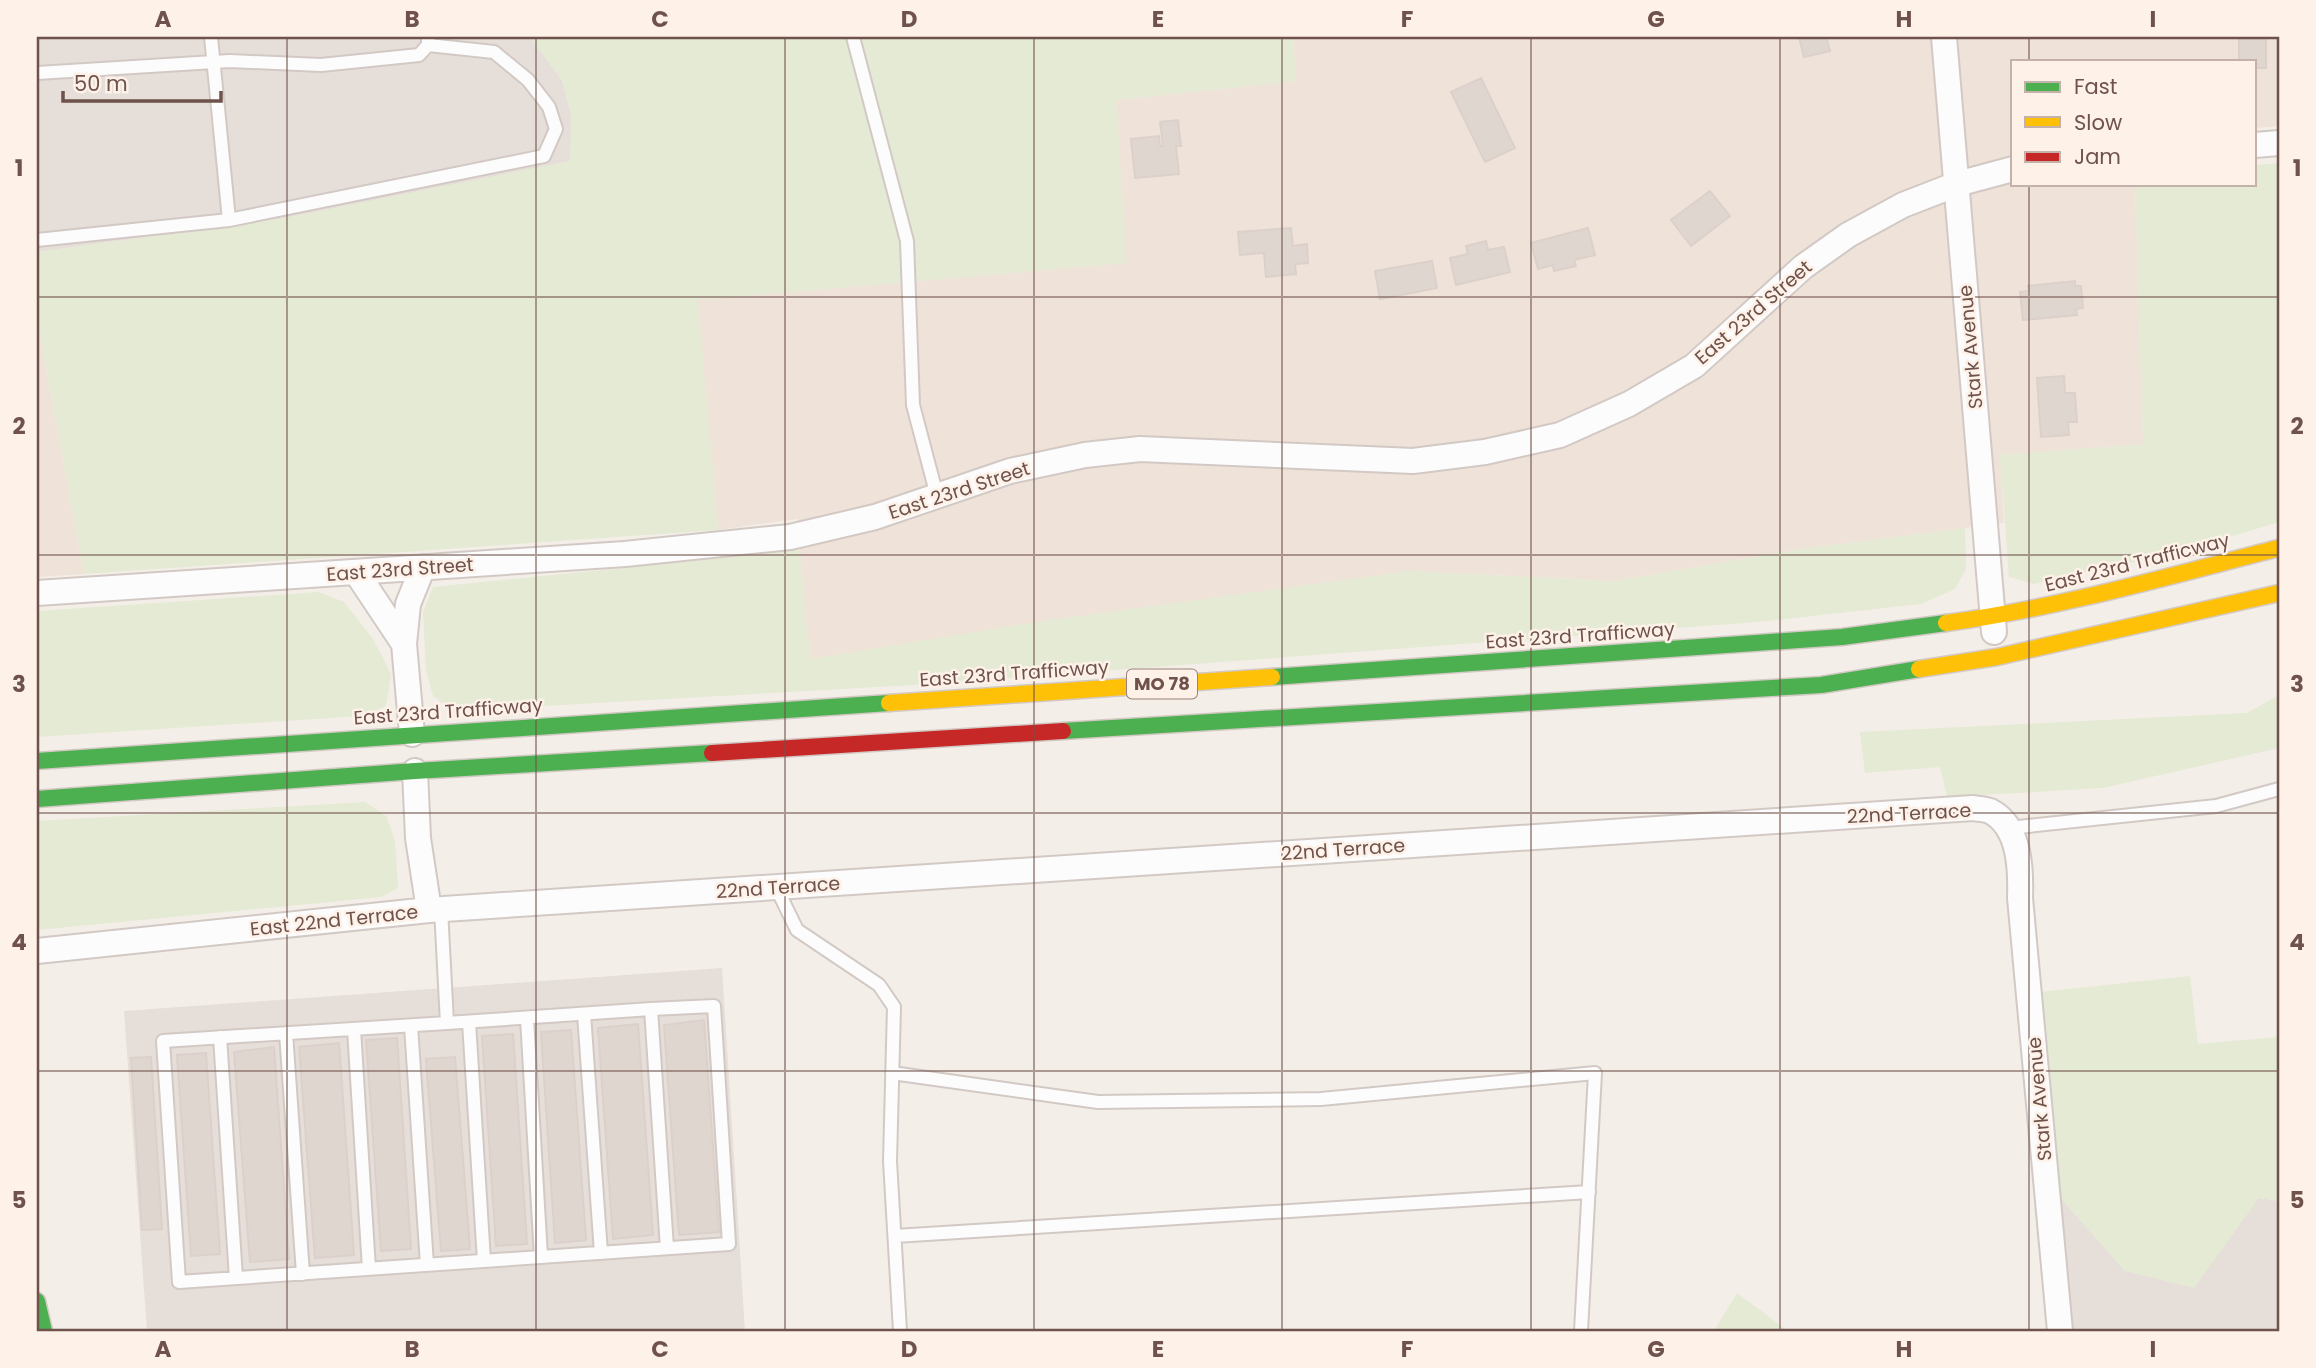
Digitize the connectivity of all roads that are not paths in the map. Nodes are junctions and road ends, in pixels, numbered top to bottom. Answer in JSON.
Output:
{"nodes":[{"id":1,"x":211,"y":37,"type":"edge"},
{"id":2,"x":853,"y":37,"type":"edge"},
{"id":3,"x":1944,"y":37,"type":"edge"},
{"id":4,"x":428,"y":41,"type":"edge"},
{"id":5,"x":212,"y":62,"type":"junction"},
{"id":6,"x":37,"y":73,"type":"edge"},
{"id":7,"x":2279,"y":143,"type":"edge"},
{"id":8,"x":2256,"y":145,"type":"edge"},
{"id":9,"x":2011,"y":170,"type":"edge"},
{"id":10,"x":1956,"y":184,"type":"junction"},
{"id":11,"x":229,"y":220,"type":"junction"},
{"id":12,"x":37,"y":240,"type":"edge"},
{"id":13,"x":937,"y":496,"type":"junction"},
{"id":14,"x":2279,"y":548,"type":"edge"},
{"id":15,"x":423,"y":567,"type":"junction"},
{"id":16,"x":356,"y":572,"type":"junction"},
{"id":17,"x":37,"y":593,"type":"edge"},
{"id":18,"x":2279,"y":593,"type":"edge"},
{"id":19,"x":1992,"y":617,"type":"junction"},
{"id":20,"x":404,"y":644,"type":"junction"},
{"id":21,"x":1997,"y":657,"type":"junction"},
{"id":22,"x":412,"y":734,"type":"junction"},
{"id":23,"x":37,"y":761,"type":"edge"},
{"id":24,"x":415,"y":771,"type":"junction"},
{"id":25,"x":2279,"y":789,"type":"edge"},
{"id":26,"x":37,"y":799,"type":"edge"},
{"id":27,"x":2009,"y":828,"type":"junction"},
{"id":28,"x":776,"y":887,"type":"junction"},
{"id":29,"x":631,"y":897,"type":"joint"},
{"id":30,"x":435,"y":910,"type":"junction"},
{"id":31,"x":37,"y":950,"type":"edge"},
{"id":32,"x":651,"y":1009,"type":"junction"},
{"id":33,"x":584,"y":1014,"type":"junction"},
{"id":34,"x":527,"y":1018,"type":"junction"},
{"id":35,"x":469,"y":1022,"type":"junction"},
{"id":36,"x":447,"y":1023,"type":"junction"},
{"id":37,"x":411,"y":1026,"type":"junction"},
{"id":38,"x":354,"y":1029,"type":"junction"},
{"id":39,"x":286,"y":1033,"type":"junction"},
{"id":40,"x":220,"y":1037,"type":"junction"},
{"id":41,"x":892,"y":1073,"type":"junction"},
{"id":42,"x":1589,"y":1192,"type":"junction"},
{"id":43,"x":895,"y":1236,"type":"junction"},
{"id":44,"x":667,"y":1248,"type":"junction"},
{"id":45,"x":601,"y":1253,"type":"junction"},
{"id":46,"x":541,"y":1257,"type":"junction"},
{"id":47,"x":485,"y":1261,"type":"junction"},
{"id":48,"x":427,"y":1265,"type":"junction"},
{"id":49,"x":369,"y":1269,"type":"junction"},
{"id":50,"x":303,"y":1274,"type":"junction"},
{"id":51,"x":236,"y":1278,"type":"junction"},
{"id":52,"x":37,"y":1301,"type":"edge"},
{"id":53,"x":44,"y":1331,"type":"edge"},
{"id":54,"x":900,"y":1331,"type":"edge"},
{"id":55,"x":1581,"y":1331,"type":"edge"},
{"id":56,"x":2060,"y":1331,"type":"edge"}],
"edges":[{"from":1,"to":5,"type":"lane"},
{"from":2,"to":13,"type":"lane"},
{"from":3,"to":10,"type":"street","name":"Stark Avenue"},
{"from":4,"to":5,"type":"lane"},
{"from":4,"to":11,"type":"lane"},
{"from":5,"to":6,"type":"lane"},
{"from":5,"to":11,"type":"lane"},
{"from":7,"to":8,"type":"street"},
{"from":9,"to":10,"type":"street","name":"East 23rd Street"},
{"from":10,"to":13,"type":"street","name":"East 23rd Street"},
{"from":10,"to":19,"type":"street","name":"Stark Avenue"},
{"from":11,"to":12,"type":"lane"},
{"from":13,"to":15,"type":"street","name":"East 23rd Street"},
{"from":14,"to":19,"type":"main road","name":"East 23rd Trafficway","number":"MO 78"},
{"from":15,"to":16,"type":"street","name":"East 23rd Street"},
{"from":15,"to":20,"type":"street"},
{"from":16,"to":17,"type":"street","name":"East 23rd Street"},
{"from":16,"to":20,"type":"street"},
{"from":18,"to":21,"type":"main road","number":"MO 78"},
{"from":19,"to":21,"type":"street","name":"Stark Avenue"},
{"from":19,"to":22,"type":"main road","name":"East 23rd Trafficway","number":"MO 78"},
{"from":20,"to":22,"type":"street"},
{"from":21,"to":24,"type":"main road","number":"MO 78"},
{"from":22,"to":23,"type":"main road","name":"East 23rd Trafficway","number":"MO 78"},
{"from":24,"to":26,"type":"main road","number":"MO 78"},
{"from":24,"to":30,"type":"street"},
{"from":25,"to":27,"type":"lane"},
{"from":27,"to":28,"type":"street","name":"22nd Terrace"},
{"from":27,"to":56,"type":"street","name":"Stark Avenue"},
{"from":28,"to":29,"type":"street","name":"22nd Terrace"},
{"from":28,"to":41,"type":"lane"},
{"from":29,"to":30,"type":"street","name":"East 22nd Terrace"},
{"from":30,"to":31,"type":"street","name":"East 22nd Terrace"},
{"from":30,"to":36,"type":"lane"},
{"from":32,"to":33,"type":"lane"},
{"from":32,"to":44,"type":"lane"},
{"from":32,"to":44,"type":"lane"},
{"from":33,"to":34,"type":"lane"},
{"from":33,"to":45,"type":"lane"},
{"from":34,"to":35,"type":"lane"},
{"from":34,"to":46,"type":"lane"},
{"from":35,"to":36,"type":"lane"},
{"from":35,"to":47,"type":"lane"},
{"from":36,"to":37,"type":"lane"},
{"from":37,"to":38,"type":"lane"},
{"from":37,"to":48,"type":"lane"},
{"from":38,"to":39,"type":"lane"},
{"from":38,"to":49,"type":"lane"},
{"from":39,"to":40,"type":"lane"},
{"from":39,"to":50,"type":"lane"},
{"from":40,"to":51,"type":"lane"},
{"from":40,"to":51,"type":"lane"},
{"from":41,"to":42,"type":"lane"},
{"from":41,"to":43,"type":"lane"},
{"from":42,"to":43,"type":"lane"},
{"from":42,"to":55,"type":"lane"},
{"from":43,"to":54,"type":"lane"},
{"from":44,"to":45,"type":"lane"},
{"from":45,"to":46,"type":"lane"},
{"from":46,"to":47,"type":"lane"},
{"from":47,"to":48,"type":"lane"},
{"from":48,"to":49,"type":"lane"},
{"from":49,"to":50,"type":"lane"},
{"from":50,"to":51,"type":"lane"},
{"from":52,"to":53,"type":"main road"}]}
